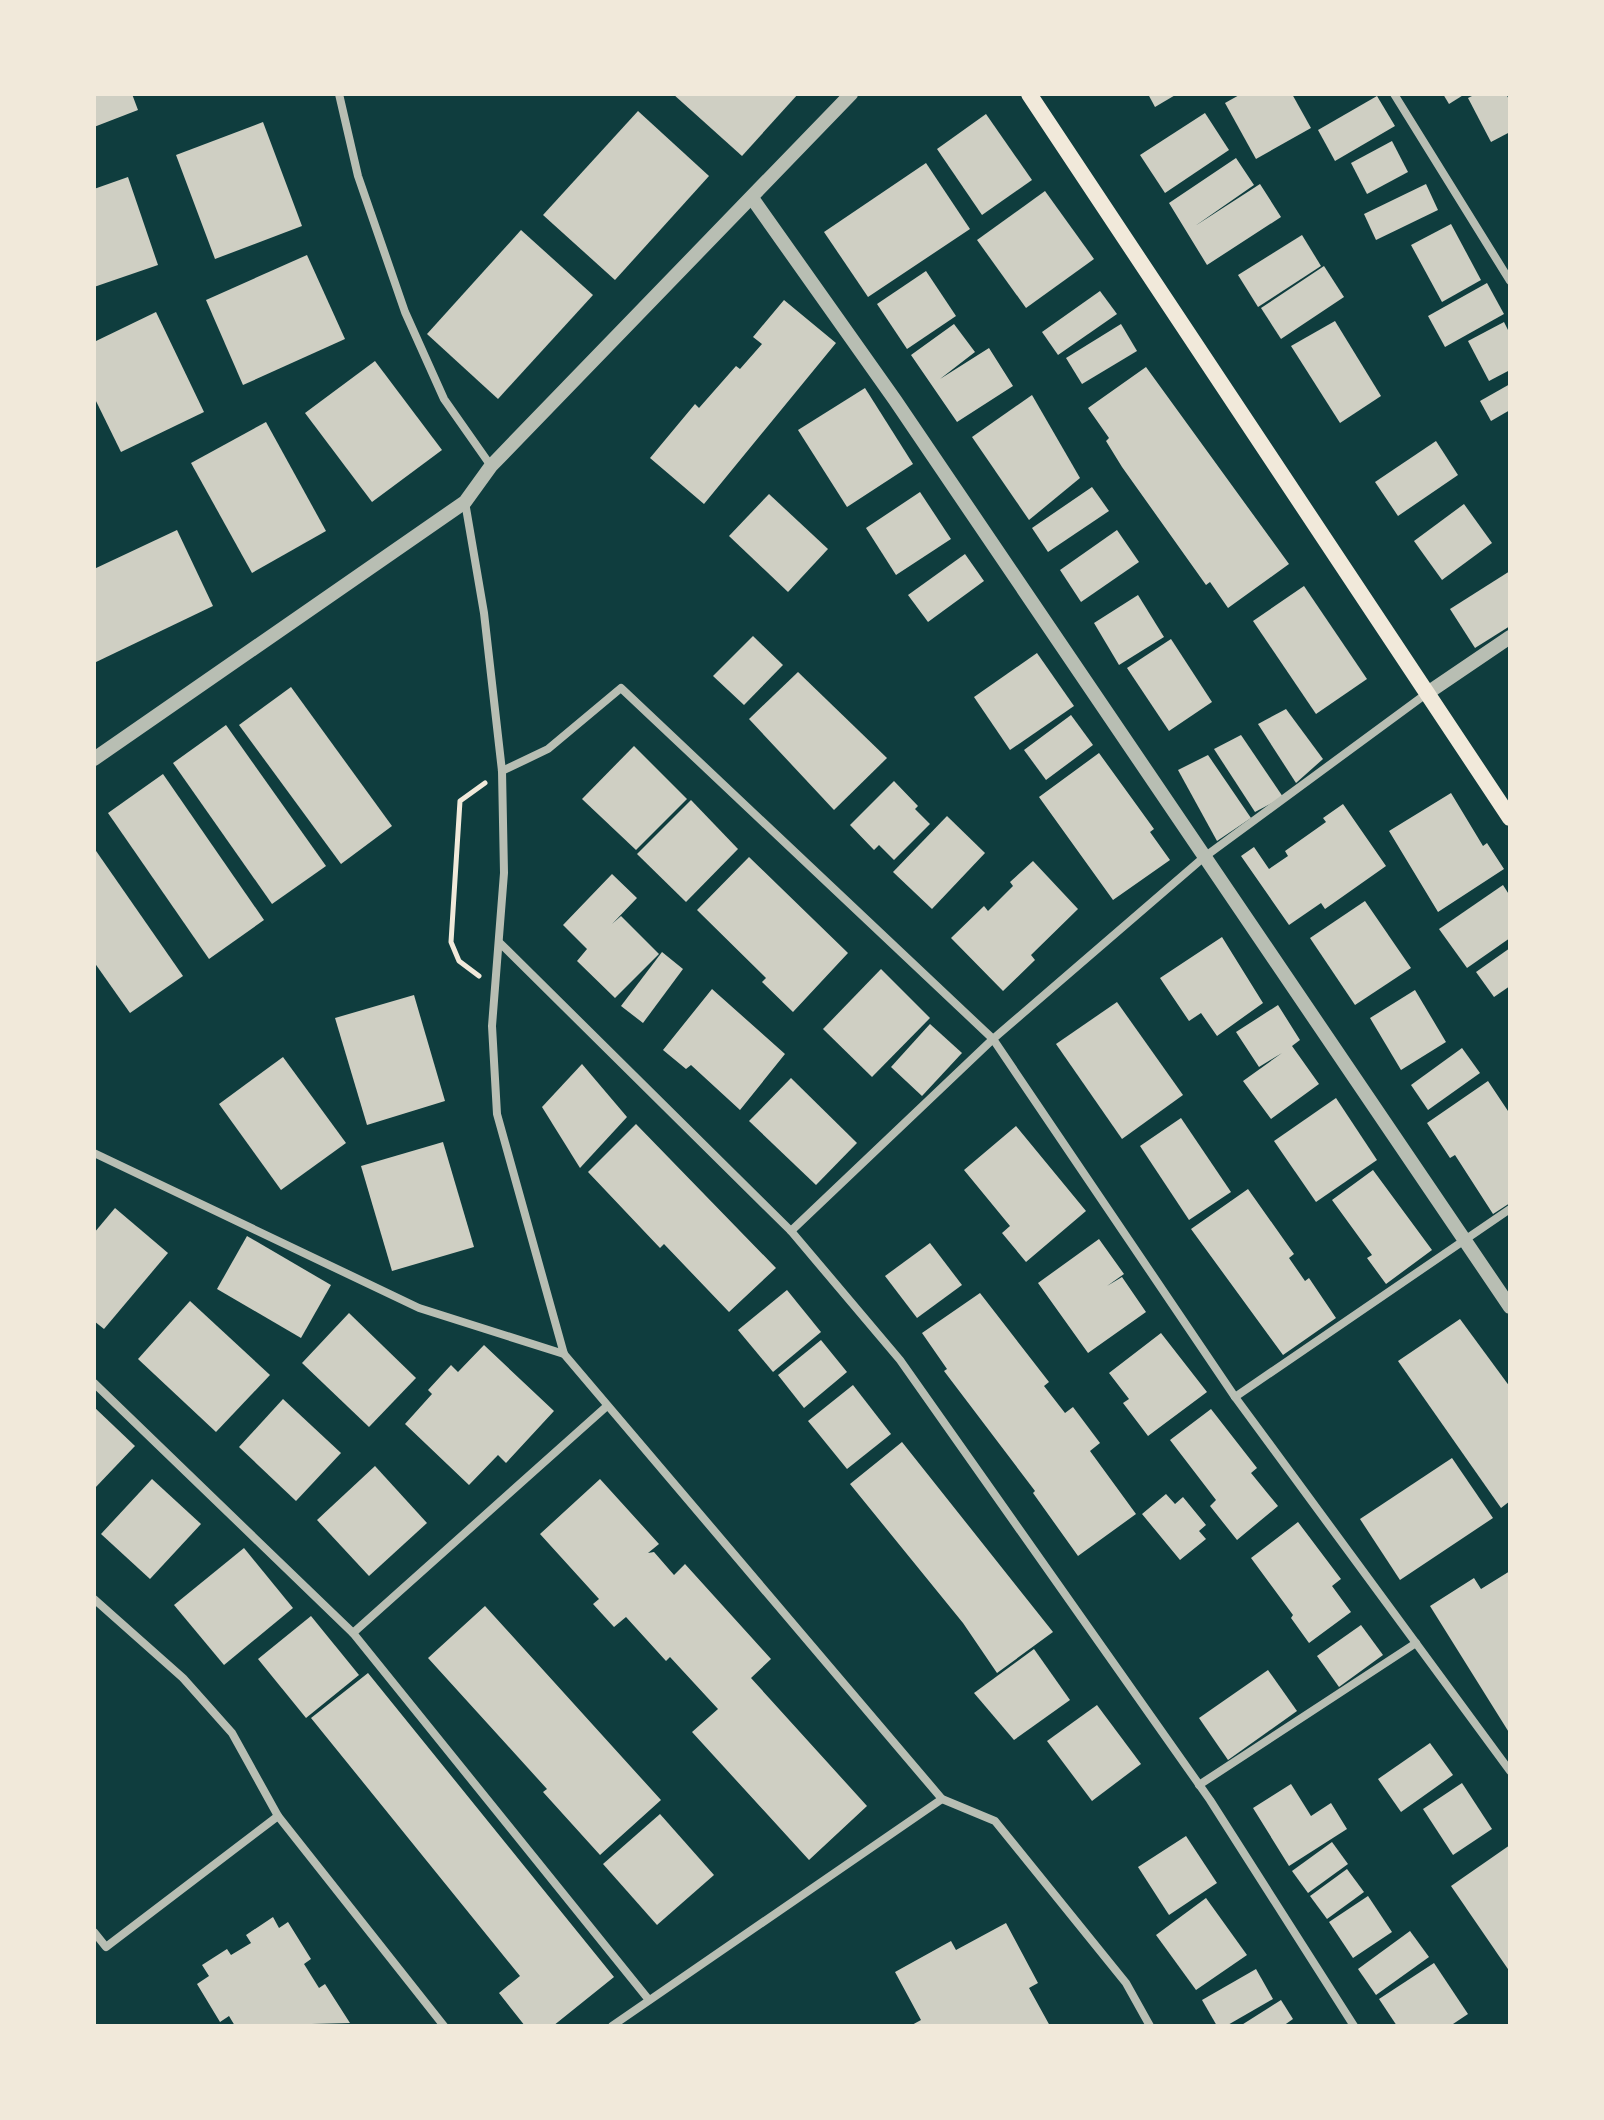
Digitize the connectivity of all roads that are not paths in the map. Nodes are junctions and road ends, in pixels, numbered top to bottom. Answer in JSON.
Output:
{"nodes":[{"id":1,"x":339,"y":94,"type":"edge"},
{"id":2,"x":851,"y":94,"type":"edge"},
{"id":3,"x":1029,"y":94,"type":"edge"},
{"id":4,"x":1394,"y":94,"type":"edge"},
{"id":5,"x":752,"y":198,"type":"junction"},
{"id":6,"x":1510,"y":281,"type":"edge"},
{"id":7,"x":491,"y":466,"type":"junction"},
{"id":8,"x":465,"y":502,"type":"junction"},
{"id":9,"x":1510,"y":637,"type":"edge"},
{"id":10,"x":1426,"y":694,"type":"junction"},
{"id":11,"x":94,"y":759,"type":"edge"},
{"id":12,"x":502,"y":771,"type":"junction"},
{"id":13,"x":1510,"y":818,"type":"edge"},
{"id":14,"x":1203,"y":858,"type":"junction"},
{"id":15,"x":501,"y":944,"type":"junction"},
{"id":16,"x":993,"y":1039,"type":"junction"},
{"id":17,"x":94,"y":1153,"type":"edge"},
{"id":18,"x":1510,"y":1209,"type":"edge"},
{"id":19,"x":791,"y":1231,"type":"junction"},
{"id":20,"x":1465,"y":1238,"type":"junction"},
{"id":21,"x":1510,"y":1307,"type":"edge"},
{"id":22,"x":564,"y":1354,"type":"junction"},
{"id":23,"x":94,"y":1383,"type":"edge"},
{"id":24,"x":1235,"y":1397,"type":"junction"},
{"id":25,"x":607,"y":1406,"type":"junction"},
{"id":26,"x":94,"y":1599,"type":"edge"},
{"id":27,"x":353,"y":1633,"type":"junction"},
{"id":28,"x":1416,"y":1643,"type":"junction"},
{"id":29,"x":1510,"y":1771,"type":"edge"},
{"id":30,"x":1199,"y":1785,"type":"junction"},
{"id":31,"x":942,"y":1799,"type":"junction"},
{"id":32,"x":278,"y":1816,"type":"junction"},
{"id":33,"x":94,"y":1932,"type":"edge"},
{"id":34,"x":649,"y":2000,"type":"junction"},
{"id":35,"x":444,"y":2026,"type":"edge"},
{"id":36,"x":612,"y":2026,"type":"edge"},
{"id":37,"x":1150,"y":2026,"type":"edge"},
{"id":38,"x":1354,"y":2026,"type":"edge"}],
"edges":[{"from":1,"to":7,"type":"street"},
{"from":2,"to":5,"type":"street"},
{"from":3,"to":10,"type":"main road"},
{"from":4,"to":6,"type":"street"},
{"from":5,"to":7,"type":"street"},
{"from":5,"to":14,"type":"street"},
{"from":7,"to":8,"type":"street"},
{"from":8,"to":11,"type":"street"},
{"from":8,"to":12,"type":"street"},
{"from":9,"to":10,"type":"street"},
{"from":10,"to":13,"type":"main road"},
{"from":10,"to":14,"type":"street"},
{"from":12,"to":15,"type":"street"},
{"from":12,"to":16,"type":"street"},
{"from":14,"to":16,"type":"street"},
{"from":14,"to":20,"type":"street"},
{"from":15,"to":19,"type":"street"},
{"from":15,"to":22,"type":"street"},
{"from":16,"to":19,"type":"street"},
{"from":16,"to":24,"type":"street"},
{"from":17,"to":22,"type":"street"},
{"from":18,"to":20,"type":"street"},
{"from":19,"to":30,"type":"street"},
{"from":20,"to":21,"type":"street"},
{"from":20,"to":24,"type":"street"},
{"from":22,"to":25,"type":"street"},
{"from":23,"to":27,"type":"street"},
{"from":24,"to":28,"type":"street"},
{"from":25,"to":27,"type":"street"},
{"from":25,"to":31,"type":"street"},
{"from":26,"to":32,"type":"street"},
{"from":27,"to":34,"type":"street"},
{"from":28,"to":29,"type":"street"},
{"from":28,"to":30,"type":"street"},
{"from":30,"to":38,"type":"street"},
{"from":31,"to":34,"type":"street"},
{"from":31,"to":37,"type":"street"},
{"from":32,"to":33,"type":"street"},
{"from":32,"to":35,"type":"street"},
{"from":34,"to":36,"type":"street"}]}
